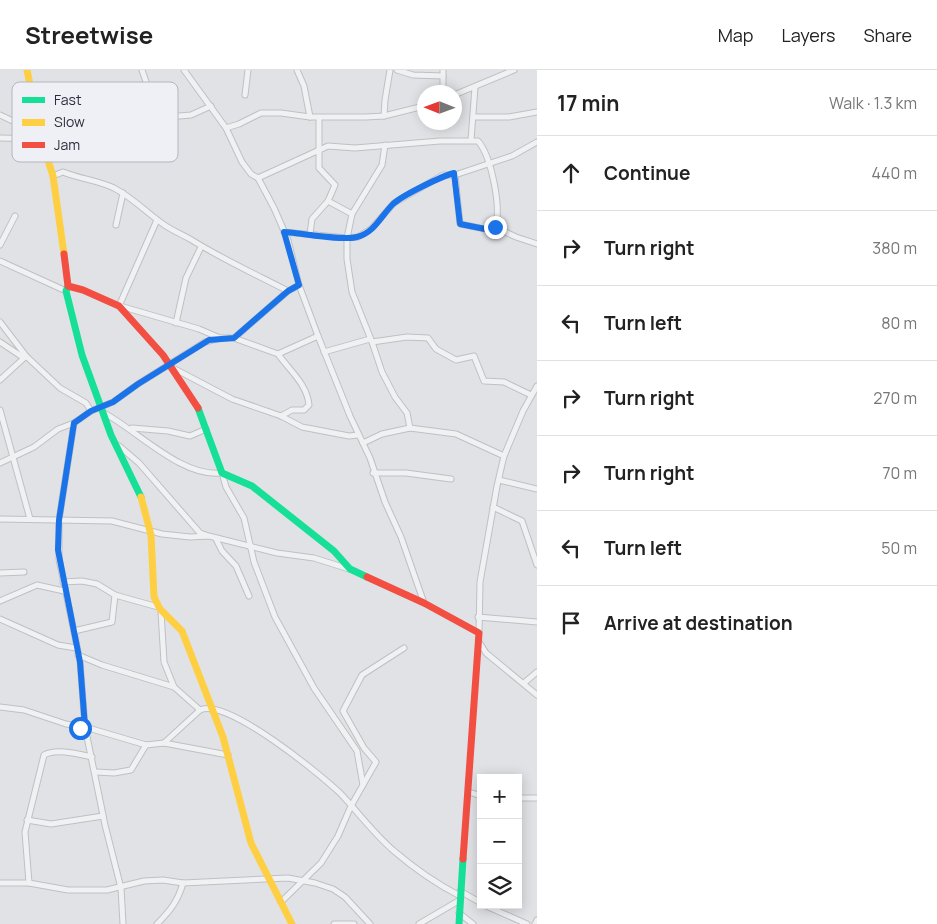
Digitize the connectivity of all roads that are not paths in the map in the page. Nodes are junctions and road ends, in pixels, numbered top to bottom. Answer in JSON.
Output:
{"nodes":[{"id":1,"x":142,"y":70,"type":"edge"},
{"id":2,"x":184,"y":70,"type":"edge"},
{"id":3,"x":248,"y":70,"type":"edge"},
{"id":4,"x":297,"y":70,"type":"edge"},
{"id":5,"x":390,"y":70,"type":"edge"},
{"id":6,"x":397,"y":70,"type":"edge"},
{"id":7,"x":514,"y":70,"type":"edge"},
{"id":8,"x":443,"y":73,"type":"edge"},
{"id":9,"x":146,"y":82,"type":"edge"},
{"id":10,"x":474,"y":87,"type":"junction"},
{"id":11,"x":462,"y":92,"type":"edge"},
{"id":12,"x":245,"y":94,"type":"dead end"},
{"id":13,"x":211,"y":106,"type":"junction"},
{"id":14,"x":417,"y":108,"type":"edge"},
{"id":15,"x":537,"y":112,"type":"edge"},
{"id":16,"x":0,"y":115,"type":"edge"},
{"id":17,"x":178,"y":116,"type":"edge"},
{"id":18,"x":384,"y":116,"type":"junction"},
{"id":19,"x":473,"y":117,"type":"junction"},
{"id":20,"x":310,"y":118,"type":"junction"},
{"id":21,"x":319,"y":118,"type":"junction"},
{"id":22,"x":12,"y":121,"type":"edge"},
{"id":23,"x":226,"y":128,"type":"junction"},
{"id":24,"x":471,"y":140,"type":"junction"},
{"id":25,"x":537,"y":142,"type":"edge"},
{"id":26,"x":385,"y":145,"type":"junction"},
{"id":27,"x":320,"y":148,"type":"junction"},
{"id":28,"x":48,"y":162,"type":"edge"},
{"id":29,"x":488,"y":162,"type":"junction"},
{"id":30,"x":455,"y":175,"type":"junction"},
{"id":31,"x":53,"y":176,"type":"junction"},
{"id":32,"x":258,"y":178,"type":"junction"},
{"id":33,"x":123,"y":193,"type":"junction"},
{"id":34,"x":328,"y":201,"type":"junction"},
{"id":35,"x":352,"y":214,"type":"junction"},
{"id":36,"x":14,"y":216,"type":"dead end"},
{"id":37,"x":157,"y":220,"type":"junction"},
{"id":38,"x":116,"y":225,"type":"dead end"},
{"id":39,"x":495,"y":227,"type":"junction"},
{"id":40,"x":284,"y":232,"type":"junction"},
{"id":41,"x":310,"y":234,"type":"junction"},
{"id":42,"x":347,"y":238,"type":"junction"},
{"id":43,"x":537,"y":244,"type":"edge"},
{"id":44,"x":0,"y":245,"type":"edge"},
{"id":45,"x":201,"y":247,"type":"junction"},
{"id":46,"x":0,"y":261,"type":"edge"},
{"id":47,"x":299,"y":285,"type":"junction"},
{"id":48,"x":67,"y":288,"type":"junction"},
{"id":49,"x":288,"y":291,"type":"junction"},
{"id":50,"x":120,"y":306,"type":"junction"},
{"id":51,"x":0,"y":322,"type":"edge"},
{"id":52,"x":176,"y":322,"type":"junction"},
{"id":53,"x":318,"y":336,"type":"junction"},
{"id":54,"x":220,"y":338,"type":"junction"},
{"id":55,"x":234,"y":338,"type":"junction"},
{"id":56,"x":371,"y":340,"type":"junction"},
{"id":57,"x":0,"y":342,"type":"edge"},
{"id":58,"x":324,"y":352,"type":"junction"},
{"id":59,"x":278,"y":354,"type":"junction"},
{"id":60,"x":25,"y":357,"type":"junction"},
{"id":61,"x":168,"y":365,"type":"junction"},
{"id":62,"x":0,"y":380,"type":"edge"},
{"id":63,"x":535,"y":391,"type":"edge"},
{"id":64,"x":0,"y":410,"type":"edge"},
{"id":65,"x":103,"y":410,"type":"junction"},
{"id":66,"x":91,"y":411,"type":"junction"},
{"id":67,"x":280,"y":416,"type":"junction"},
{"id":68,"x":74,"y":423,"type":"junction"},
{"id":69,"x":131,"y":428,"type":"junction"},
{"id":70,"x":206,"y":428,"type":"junction"},
{"id":71,"x":410,"y":428,"type":"junction"},
{"id":72,"x":358,"y":435,"type":"junction"},
{"id":73,"x":363,"y":443,"type":"junction"},
{"id":74,"x":119,"y":446,"type":"junction"},
{"id":75,"x":504,"y":456,"type":"junction"},
{"id":76,"x":14,"y":457,"type":"junction"},
{"id":77,"x":0,"y":463,"type":"edge"},
{"id":78,"x":222,"y":473,"type":"junction"},
{"id":79,"x":373,"y":473,"type":"junction"},
{"id":80,"x":451,"y":479,"type":"dead end"},
{"id":81,"x":499,"y":480,"type":"junction"},
{"id":82,"x":537,"y":489,"type":"edge"},
{"id":83,"x":493,"y":507,"type":"junction"},
{"id":84,"x":0,"y":519,"type":"edge"},
{"id":85,"x":30,"y":519,"type":"junction"},
{"id":86,"x":59,"y":520,"type":"junction"},
{"id":87,"x":151,"y":532,"type":"junction"},
{"id":88,"x":209,"y":536,"type":"junction"},
{"id":89,"x":216,"y":539,"type":"junction"},
{"id":90,"x":252,"y":545,"type":"junction"},
{"id":91,"x":537,"y":565,"type":"edge"},
{"id":92,"x":350,"y":569,"type":"junction"},
{"id":93,"x":24,"y":572,"type":"dead end"},
{"id":94,"x":0,"y":573,"type":"edge"},
{"id":95,"x":64,"y":582,"type":"junction"},
{"id":96,"x":64,"y":591,"type":"junction"},
{"id":97,"x":115,"y":595,"type":"junction"},
{"id":98,"x":249,"y":596,"type":"dead end"},
{"id":99,"x":0,"y":602,"type":"edge"},
{"id":100,"x":424,"y":603,"type":"junction"},
{"id":101,"x":159,"y":610,"type":"junction"},
{"id":102,"x":478,"y":617,"type":"junction"},
{"id":103,"x":0,"y":619,"type":"edge"},
{"id":104,"x":537,"y":622,"type":"edge"},
{"id":105,"x":74,"y":632,"type":"junction"},
{"id":106,"x":479,"y":633,"type":"junction"},
{"id":107,"x":479,"y":642,"type":"junction"},
{"id":108,"x":76,"y":648,"type":"junction"},
{"id":109,"x":404,"y":648,"type":"dead end"},
{"id":110,"x":78,"y":655,"type":"junction"},
{"id":111,"x":537,"y":672,"type":"edge"},
{"id":112,"x":524,"y":683,"type":"junction"},
{"id":113,"x":174,"y":687,"type":"junction"},
{"id":114,"x":537,"y":695,"type":"edge"},
{"id":115,"x":0,"y":707,"type":"edge"},
{"id":116,"x":211,"y":708,"type":"junction"},
{"id":117,"x":200,"y":710,"type":"junction"},
{"id":118,"x":85,"y":727,"type":"junction"},
{"id":119,"x":164,"y":743,"type":"junction"},
{"id":120,"x":146,"y":744,"type":"junction"},
{"id":121,"x":228,"y":755,"type":"junction"},
{"id":122,"x":92,"y":757,"type":"junction"},
{"id":123,"x":96,"y":772,"type":"junction"},
{"id":124,"x":363,"y":785,"type":"junction"},
{"id":125,"x":469,"y":792,"type":"junction"},
{"id":126,"x":477,"y":795,"type":"edge"},
{"id":127,"x":522,"y":798,"type":"edge"},
{"id":128,"x":537,"y":798,"type":"edge"},
{"id":129,"x":351,"y":806,"type":"junction"},
{"id":130,"x":103,"y":816,"type":"junction"},
{"id":131,"x":27,"y":820,"type":"junction"},
{"id":132,"x":269,"y":877,"type":"junction"},
{"id":133,"x":305,"y":880,"type":"junction"},
{"id":134,"x":0,"y":883,"type":"edge"},
{"id":135,"x":29,"y":883,"type":"junction"},
{"id":136,"x":183,"y":883,"type":"junction"},
{"id":137,"x":121,"y":888,"type":"junction"},
{"id":138,"x":460,"y":895,"type":"junction"},
{"id":139,"x":477,"y":901,"type":"edge"},
{"id":140,"x":280,"y":902,"type":"junction"},
{"id":141,"x":493,"y":909,"type":"edge"},
{"id":142,"x":459,"y":913,"type":"junction"},
{"id":143,"x":537,"y":920,"type":"edge"},
{"id":144,"x":123,"y":924,"type":"edge"},
{"id":145,"x":157,"y":924,"type":"edge"},
{"id":146,"x":292,"y":924,"type":"edge"},
{"id":147,"x":334,"y":924,"type":"edge"},
{"id":148,"x":354,"y":924,"type":"edge"},
{"id":149,"x":370,"y":924,"type":"edge"},
{"id":150,"x":419,"y":924,"type":"edge"},
{"id":151,"x":459,"y":924,"type":"edge"},
{"id":152,"x":473,"y":924,"type":"edge"},
{"id":153,"x":527,"y":924,"type":"edge"},
{"id":154,"x":535,"y":924,"type":"edge"}],
"edges":[{"from":1,"to":9,"type":"street"},
{"from":2,"to":13,"type":"street"},
{"from":3,"to":12,"type":"street"},
{"from":4,"to":20,"type":"street"},
{"from":5,"to":18,"type":"street"},
{"from":6,"to":8,"type":"street"},
{"from":7,"to":10,"type":"street"},
{"from":10,"to":11,"type":"street"},
{"from":10,"to":19,"type":"street"},
{"from":13,"to":17,"type":"street"},
{"from":13,"to":23,"type":"street"},
{"from":14,"to":18,"type":"street"},
{"from":15,"to":19,"type":"street"},
{"from":16,"to":22,"type":"street"},
{"from":18,"to":21,"type":"street"},
{"from":19,"to":24,"type":"street"},
{"from":20,"to":21,"type":"street"},
{"from":20,"to":23,"type":"street"},
{"from":21,"to":27,"type":"street"},
{"from":23,"to":32,"type":"street"},
{"from":24,"to":26,"type":"street"},
{"from":24,"to":29,"type":"street"},
{"from":25,"to":29,"type":"street"},
{"from":26,"to":27,"type":"street"},
{"from":26,"to":35,"type":"street"},
{"from":27,"to":32,"type":"street"},
{"from":27,"to":34,"type":"street"},
{"from":28,"to":31,"type":"main road"},
{"from":29,"to":30,"type":"street"},
{"from":29,"to":39,"type":"street"},
{"from":30,"to":39,"type":"street"},
{"from":30,"to":42,"type":"street"},
{"from":31,"to":33,"type":"street"},
{"from":31,"to":48,"type":"main road"},
{"from":32,"to":40,"type":"street"},
{"from":33,"to":37,"type":"street"},
{"from":33,"to":38,"type":"street"},
{"from":34,"to":35,"type":"street"},
{"from":34,"to":41,"type":"street"},
{"from":35,"to":42,"type":"street"},
{"from":36,"to":44,"type":"street"},
{"from":37,"to":45,"type":"street"},
{"from":37,"to":50,"type":"street"},
{"from":39,"to":43,"type":"street"},
{"from":40,"to":41,"type":"street"},
{"from":40,"to":47,"type":"street"},
{"from":41,"to":42,"type":"street"},
{"from":42,"to":56,"type":"street"},
{"from":45,"to":49,"type":"street"},
{"from":45,"to":52,"type":"street"},
{"from":46,"to":48,"type":"street"},
{"from":47,"to":49,"type":"street"},
{"from":47,"to":53,"type":"street"},
{"from":48,"to":50,"type":"main road"},
{"from":48,"to":65,"type":"main road"},
{"from":49,"to":55,"type":"street"},
{"from":50,"to":52,"type":"street"},
{"from":50,"to":61,"type":"main road"},
{"from":51,"to":60,"type":"street"},
{"from":52,"to":54,"type":"street"},
{"from":53,"to":58,"type":"street"},
{"from":53,"to":59,"type":"street"},
{"from":54,"to":55,"type":"street"},
{"from":54,"to":61,"type":"street"},
{"from":55,"to":59,"type":"street"},
{"from":56,"to":58,"type":"street"},
{"from":56,"to":63,"type":"street"},
{"from":56,"to":71,"type":"street"},
{"from":57,"to":60,"type":"street"},
{"from":58,"to":72,"type":"street"},
{"from":59,"to":67,"type":"street"},
{"from":60,"to":62,"type":"street"},
{"from":60,"to":66,"type":"street"},
{"from":61,"to":65,"type":"street"},
{"from":61,"to":67,"type":"street"},
{"from":61,"to":70,"type":"main road"},
{"from":63,"to":75,"type":"street"},
{"from":64,"to":76,"type":"street"},
{"from":65,"to":66,"type":"street"},
{"from":65,"to":69,"type":"street"},
{"from":65,"to":74,"type":"main road"},
{"from":66,"to":68,"type":"street"},
{"from":67,"to":72,"type":"street"},
{"from":68,"to":76,"type":"street"},
{"from":68,"to":86,"type":"street"},
{"from":69,"to":70,"type":"street"},
{"from":69,"to":78,"type":"street"},
{"from":70,"to":78,"type":"main road"},
{"from":71,"to":73,"type":"street"},
{"from":71,"to":75,"type":"street"},
{"from":72,"to":73,"type":"street"},
{"from":73,"to":79,"type":"street"},
{"from":74,"to":87,"type":"main road"},
{"from":74,"to":88,"type":"street"},
{"from":75,"to":81,"type":"street"},
{"from":76,"to":77,"type":"street"},
{"from":76,"to":85,"type":"street"},
{"from":78,"to":90,"type":"street"},
{"from":78,"to":92,"type":"main road"},
{"from":79,"to":80,"type":"street"},
{"from":79,"to":100,"type":"street"},
{"from":81,"to":82,"type":"street"},
{"from":81,"to":83,"type":"street"},
{"from":83,"to":91,"type":"street"},
{"from":83,"to":102,"type":"street"},
{"from":84,"to":85,"type":"street"},
{"from":85,"to":86,"type":"street"},
{"from":86,"to":87,"type":"street"},
{"from":86,"to":95,"type":"street"},
{"from":87,"to":88,"type":"street"},
{"from":87,"to":101,"type":"main road"},
{"from":88,"to":89,"type":"street"},
{"from":89,"to":90,"type":"street"},
{"from":89,"to":98,"type":"street"},
{"from":90,"to":92,"type":"street"},
{"from":90,"to":124,"type":"street"},
{"from":92,"to":100,"type":"main road"},
{"from":93,"to":94,"type":"street"},
{"from":95,"to":96,"type":"street"},
{"from":95,"to":97,"type":"street"},
{"from":96,"to":99,"type":"street"},
{"from":96,"to":105,"type":"street"},
{"from":97,"to":101,"type":"street"},
{"from":97,"to":105,"type":"street"},
{"from":100,"to":106,"type":"main road"},
{"from":101,"to":113,"type":"street"},
{"from":101,"to":116,"type":"main road"},
{"from":102,"to":104,"type":"street"},
{"from":102,"to":106,"type":"street"},
{"from":103,"to":108,"type":"street"},
{"from":105,"to":108,"type":"street"},
{"from":106,"to":107,"type":"main road"},
{"from":107,"to":112,"type":"street"},
{"from":107,"to":125,"type":"main road"},
{"from":108,"to":110,"type":"street"},
{"from":109,"to":124,"type":"street"},
{"from":110,"to":113,"type":"street"},
{"from":110,"to":118,"type":"street"},
{"from":111,"to":112,"type":"street"},
{"from":112,"to":114,"type":"street"},
{"from":113,"to":117,"type":"street"},
{"from":115,"to":118,"type":"street"},
{"from":116,"to":117,"type":"street"},
{"from":116,"to":121,"type":"main road"},
{"from":116,"to":129,"type":"street"},
{"from":117,"to":119,"type":"street"},
{"from":118,"to":120,"type":"street"},
{"from":118,"to":122,"type":"street"},
{"from":119,"to":120,"type":"street"},
{"from":119,"to":121,"type":"street"},
{"from":120,"to":123,"type":"street"},
{"from":121,"to":132,"type":"main road"},
{"from":122,"to":123,"type":"street"},
{"from":122,"to":131,"type":"street"},
{"from":123,"to":130,"type":"street"},
{"from":124,"to":129,"type":"street"},
{"from":125,"to":126,"type":"street"},
{"from":125,"to":138,"type":"main road"},
{"from":127,"to":128,"type":"street"},
{"from":129,"to":133,"type":"street"},
{"from":129,"to":138,"type":"street"},
{"from":130,"to":131,"type":"street"},
{"from":130,"to":137,"type":"street"},
{"from":131,"to":135,"type":"street"},
{"from":132,"to":133,"type":"street"},
{"from":132,"to":136,"type":"street"},
{"from":132,"to":140,"type":"main road"},
{"from":133,"to":140,"type":"street"},
{"from":133,"to":149,"type":"street"},
{"from":134,"to":135,"type":"street"},
{"from":135,"to":137,"type":"street"},
{"from":136,"to":137,"type":"street"},
{"from":136,"to":145,"type":"street"},
{"from":137,"to":144,"type":"street"},
{"from":138,"to":139,"type":"street"},
{"from":138,"to":142,"type":"main road"},
{"from":138,"to":150,"type":"street"},
{"from":140,"to":146,"type":"main road"},
{"from":141,"to":153,"type":"street"},
{"from":142,"to":151,"type":"main road"},
{"from":142,"to":152,"type":"street"},
{"from":143,"to":154,"type":"street"},
{"from":147,"to":148,"type":"street"}]}
